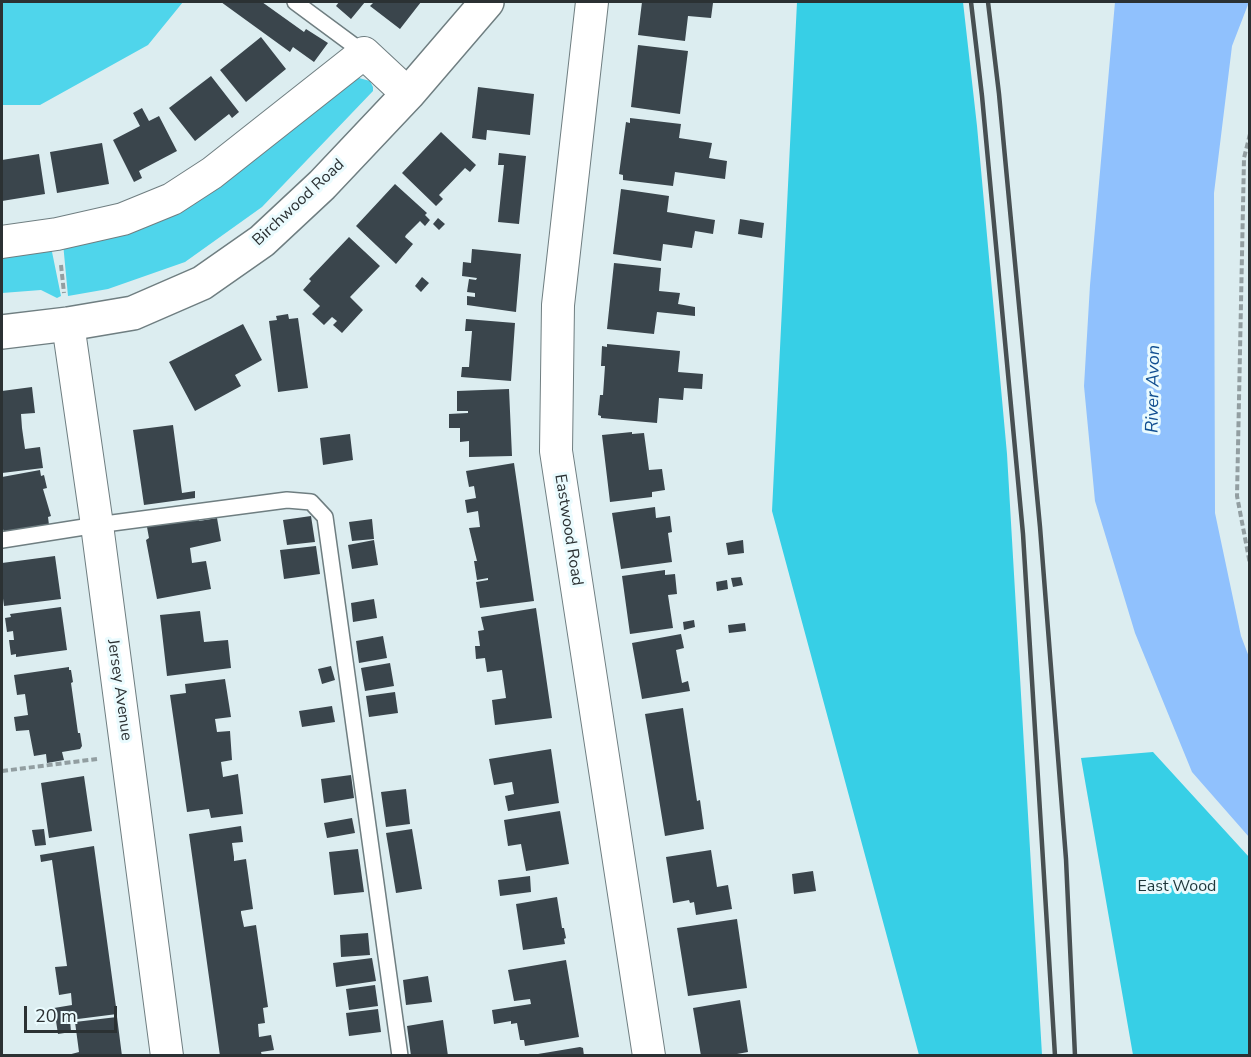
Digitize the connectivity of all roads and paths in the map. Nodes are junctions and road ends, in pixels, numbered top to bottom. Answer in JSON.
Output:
{"nodes":[{"id":1,"x":295,"y":2,"type":"edge"},
{"id":2,"x":488,"y":2,"type":"edge"},
{"id":3,"x":592,"y":2,"type":"edge"},
{"id":4,"x":364,"y":53,"type":"junction"},
{"id":5,"x":408,"y":94,"type":"junction"},
{"id":6,"x":1250,"y":134,"type":"edge"},
{"id":7,"x":57,"y":234,"type":"junction"},
{"id":8,"x":2,"y":242,"type":"edge"},
{"id":9,"x":68,"y":324,"type":"junction"},
{"id":10,"x":2,"y":332,"type":"edge"},
{"id":11,"x":97,"y":525,"type":"junction"},
{"id":12,"x":2,"y":540,"type":"edge"},
{"id":13,"x":1250,"y":564,"type":"edge"},
{"id":14,"x":127,"y":756,"type":"junction"},
{"id":15,"x":2,"y":771,"type":"edge"},
{"id":16,"x":167,"y":1056,"type":"edge"},
{"id":17,"x":400,"y":1056,"type":"edge"},
{"id":18,"x":649,"y":1056,"type":"edge"}],
"edges":[{"from":1,"to":4,"type":"lane"},
{"from":2,"to":5,"type":"street","name":"Birchwood Road"},
{"from":3,"to":18,"type":"street","name":"Eastwood Road"},
{"from":4,"to":5,"type":"street"},
{"from":4,"to":7,"type":"street"},
{"from":5,"to":9,"type":"street","name":"Birchwood Road"},
{"from":6,"to":13,"type":"path"},
{"from":7,"to":8,"type":"street"},
{"from":7,"to":9,"type":"path"},
{"from":9,"to":10,"type":"street","name":"Birchwood Road"},
{"from":9,"to":11,"type":"street","name":"Jersey Avenue"},
{"from":11,"to":12,"type":"lane"},
{"from":11,"to":14,"type":"street","name":"Jersey Avenue"},
{"from":11,"to":17,"type":"lane"},
{"from":14,"to":15,"type":"path"},
{"from":14,"to":16,"type":"street","name":"Jersey Avenue"}]}
